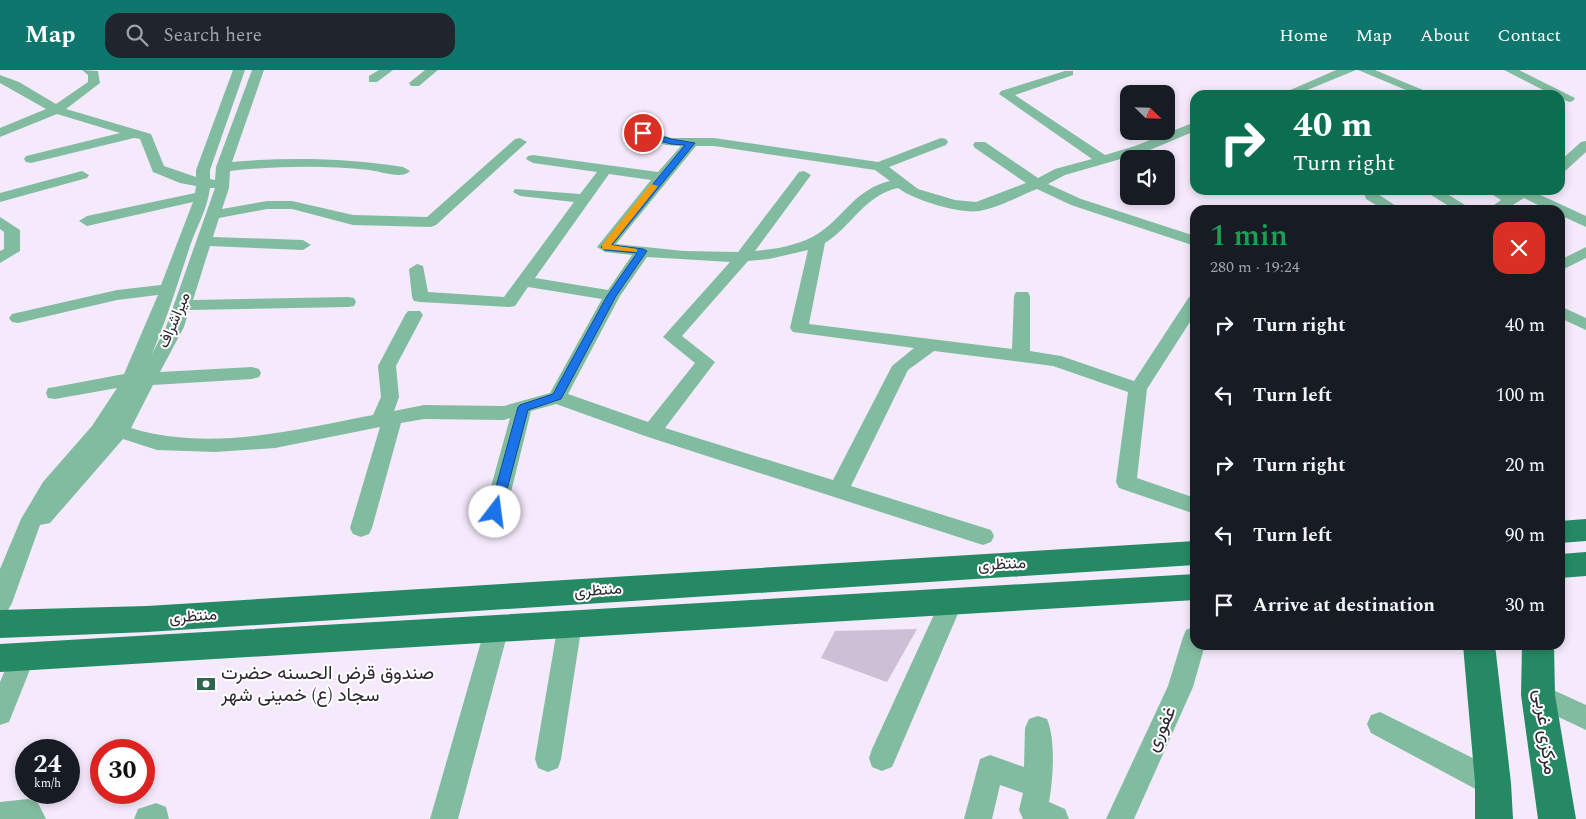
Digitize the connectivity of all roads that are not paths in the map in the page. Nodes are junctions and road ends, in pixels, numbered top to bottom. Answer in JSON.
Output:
{"nodes":[{"id":1,"x":88,"y":70,"type":"edge"},
{"id":2,"x":239,"y":70,"type":"edge"},
{"id":3,"x":258,"y":70,"type":"edge"},
{"id":4,"x":387,"y":70,"type":"edge"},
{"id":5,"x":432,"y":70,"type":"edge"},
{"id":6,"x":1350,"y":70,"type":"edge"},
{"id":7,"x":1364,"y":70,"type":"edge"},
{"id":8,"x":1510,"y":70,"type":"edge"},
{"id":9,"x":1069,"y":74,"type":"dead end"},
{"id":10,"x":0,"y":79,"type":"edge"},
{"id":11,"x":373,"y":80,"type":"dead end"},
{"id":12,"x":415,"y":83,"type":"dead end"},
{"id":13,"x":1297,"y":90,"type":"edge"},
{"id":14,"x":1416,"y":90,"type":"edge"},
{"id":15,"x":1551,"y":90,"type":"edge"},
{"id":16,"x":56,"y":110,"type":"junction"},
{"id":17,"x":1190,"y":128,"type":"edge"},
{"id":18,"x":629,"y":129,"type":"dead end"},
{"id":19,"x":0,"y":133,"type":"edge"},
{"id":20,"x":134,"y":134,"type":"junction"},
{"id":21,"x":520,"y":142,"type":"dead end"},
{"id":22,"x":941,"y":142,"type":"dead end"},
{"id":23,"x":691,"y":143,"type":"junction"},
{"id":24,"x":980,"y":145,"type":"dead end"},
{"id":25,"x":1586,"y":145,"type":"edge"},
{"id":26,"x":533,"y":159,"type":"dead end"},
{"id":27,"x":31,"y":160,"type":"dead end"},
{"id":28,"x":1103,"y":160,"type":"junction"},
{"id":29,"x":1565,"y":164,"type":"edge"},
{"id":30,"x":879,"y":166,"type":"junction"},
{"id":31,"x":606,"y":169,"type":"junction"},
{"id":32,"x":403,"y":171,"type":"dead end"},
{"id":33,"x":82,"y":175,"type":"dead end"},
{"id":34,"x":222,"y":175,"type":"junction"},
{"id":35,"x":804,"y":175,"type":"dead end"},
{"id":36,"x":661,"y":177,"type":"junction"},
{"id":37,"x":900,"y":183,"type":"junction"},
{"id":38,"x":1038,"y":184,"type":"junction"},
{"id":39,"x":202,"y":190,"type":"junction"},
{"id":40,"x":520,"y":192,"type":"dead end"},
{"id":41,"x":1371,"y":195,"type":"edge"},
{"id":42,"x":1439,"y":195,"type":"edge"},
{"id":43,"x":1519,"y":195,"type":"edge"},
{"id":44,"x":1523,"y":195,"type":"edge"},
{"id":45,"x":0,"y":198,"type":"edge"},
{"id":46,"x":584,"y":199,"type":"junction"},
{"id":47,"x":1386,"y":205,"type":"edge"},
{"id":48,"x":1457,"y":205,"type":"edge"},
{"id":49,"x":1502,"y":205,"type":"edge"},
{"id":50,"x":1547,"y":205,"type":"edge"},
{"id":51,"x":1565,"y":213,"type":"edge"},
{"id":52,"x":213,"y":215,"type":"junction"},
{"id":53,"x":87,"y":221,"type":"dead end"},
{"id":54,"x":0,"y":222,"type":"edge"},
{"id":55,"x":1586,"y":222,"type":"edge"},
{"id":56,"x":1190,"y":239,"type":"edge"},
{"id":57,"x":818,"y":240,"type":"junction"},
{"id":58,"x":204,"y":241,"type":"junction"},
{"id":59,"x":303,"y":245,"type":"dead end"},
{"id":60,"x":643,"y":251,"type":"junction"},
{"id":61,"x":1586,"y":252,"type":"edge"},
{"id":62,"x":743,"y":257,"type":"junction"},
{"id":63,"x":0,"y":258,"type":"edge"},
{"id":64,"x":1565,"y":263,"type":"edge"},
{"id":65,"x":417,"y":269,"type":"dead end"},
{"id":66,"x":524,"y":282,"type":"junction"},
{"id":67,"x":169,"y":288,"type":"junction"},
{"id":68,"x":612,"y":296,"type":"junction"},
{"id":69,"x":1022,"y":296,"type":"dead end"},
{"id":70,"x":348,"y":302,"type":"dead end"},
{"id":71,"x":182,"y":305,"type":"junction"},
{"id":72,"x":1190,"y":309,"type":"edge"},
{"id":73,"x":1565,"y":314,"type":"edge"},
{"id":74,"x":414,"y":315,"type":"dead end"},
{"id":75,"x":18,"y":318,"type":"dead end"},
{"id":76,"x":1586,"y":326,"type":"edge"},
{"id":77,"x":930,"y":345,"type":"junction"},
{"id":78,"x":1021,"y":356,"type":"junction"},
{"id":79,"x":252,"y":373,"type":"dead end"},
{"id":80,"x":138,"y":379,"type":"junction"},
{"id":81,"x":1138,"y":389,"type":"junction"},
{"id":82,"x":55,"y":393,"type":"dead end"},
{"id":83,"x":557,"y":397,"type":"junction"},
{"id":84,"x":524,"y":407,"type":"junction"},
{"id":85,"x":387,"y":419,"type":"junction"},
{"id":86,"x":119,"y":431,"type":"junction"},
{"id":87,"x":652,"y":431,"type":"junction"},
{"id":88,"x":840,"y":490,"type":"junction"},
{"id":89,"x":1190,"y":504,"type":"edge"},
{"id":90,"x":495,"y":512,"type":"dead end"},
{"id":91,"x":361,"y":528,"type":"dead end"},
{"id":92,"x":1586,"y":530,"type":"edge"},
{"id":93,"x":1565,"y":532,"type":"edge"},
{"id":94,"x":25,"y":535,"type":"junction"},
{"id":95,"x":983,"y":536,"type":"dead end"},
{"id":96,"x":1190,"y":553,"type":"edge"},
{"id":97,"x":1586,"y":564,"type":"edge"},
{"id":98,"x":1565,"y":566,"type":"edge"},
{"id":99,"x":1190,"y":587,"type":"edge"},
{"id":100,"x":0,"y":602,"type":"edge"},
{"id":101,"x":951,"y":602,"type":"junction"},
{"id":102,"x":205,"y":615,"type":"junction"},
{"id":103,"x":0,"y":624,"type":"edge"},
{"id":104,"x":570,"y":624,"type":"junction"},
{"id":105,"x":497,"y":628,"type":"junction"},
{"id":106,"x":194,"y":646,"type":"junction"},
{"id":107,"x":1191,"y":650,"type":"edge"},
{"id":108,"x":1480,"y":650,"type":"edge"},
{"id":109,"x":1538,"y":650,"type":"edge"},
{"id":110,"x":12,"y":658,"type":"edge"},
{"id":111,"x":1538,"y":695,"type":"junction"},
{"id":112,"x":0,"y":713,"type":"edge"},
{"id":113,"x":1586,"y":718,"type":"edge"},
{"id":114,"x":1380,"y":724,"type":"dead end"},
{"id":115,"x":1038,"y":728,"type":"dead end"},
{"id":116,"x":882,"y":758,"type":"dead end"},
{"id":117,"x":548,"y":759,"type":"dead end"},
{"id":118,"x":1493,"y":783,"type":"junction"},
{"id":119,"x":1038,"y":785,"type":"junction"},
{"id":120,"x":0,"y":816,"type":"edge"},
{"id":121,"x":32,"y":819,"type":"edge"},
{"id":122,"x":444,"y":819,"type":"edge"},
{"id":123,"x":978,"y":819,"type":"edge"},
{"id":124,"x":1055,"y":819,"type":"edge"},
{"id":125,"x":1120,"y":819,"type":"edge"},
{"id":126,"x":1494,"y":819,"type":"edge"},
{"id":127,"x":1557,"y":819,"type":"edge"}],
"edges":[{"from":1,"to":16,"type":"street"},
{"from":2,"to":39,"type":"street","name":"میراشراف"},
{"from":3,"to":34,"type":"street","name":"میراشراف"},
{"from":4,"to":11,"type":"street"},
{"from":5,"to":12,"type":"street"},
{"from":6,"to":13,"type":"street"},
{"from":7,"to":14,"type":"street"},
{"from":8,"to":15,"type":"street"},
{"from":9,"to":28,"type":"street"},
{"from":10,"to":16,"type":"street"},
{"from":16,"to":19,"type":"street"},
{"from":16,"to":20,"type":"street"},
{"from":17,"to":28,"type":"street"},
{"from":18,"to":23,"type":"street"},
{"from":20,"to":27,"type":"street"},
{"from":20,"to":39,"type":"street"},
{"from":21,"to":52,"type":"street"},
{"from":22,"to":30,"type":"street"},
{"from":23,"to":30,"type":"street"},
{"from":23,"to":36,"type":"street"},
{"from":24,"to":38,"type":"street"},
{"from":25,"to":29,"type":"street"},
{"from":26,"to":31,"type":"street"},
{"from":28,"to":38,"type":"street"},
{"from":30,"to":37,"type":"street"},
{"from":31,"to":36,"type":"street"},
{"from":31,"to":46,"type":"street"},
{"from":32,"to":34,"type":"street"},
{"from":33,"to":45,"type":"street"},
{"from":34,"to":39,"type":"street"},
{"from":34,"to":52,"type":"street","name":"میراشراف"},
{"from":35,"to":62,"type":"street"},
{"from":36,"to":60,"type":"street"},
{"from":37,"to":38,"type":"street"},
{"from":37,"to":57,"type":"street"},
{"from":38,"to":56,"type":"street"},
{"from":39,"to":53,"type":"street"},
{"from":39,"to":67,"type":"street","name":"میراشراف"},
{"from":40,"to":46,"type":"street"},
{"from":41,"to":47,"type":"street"},
{"from":42,"to":48,"type":"street"},
{"from":43,"to":49,"type":"street"},
{"from":44,"to":50,"type":"street"},
{"from":46,"to":66,"type":"street"},
{"from":51,"to":55,"type":"street"},
{"from":52,"to":58,"type":"street","name":"میراشراف"},
{"from":54,"to":63,"type":"street"},
{"from":57,"to":62,"type":"street"},
{"from":57,"to":77,"type":"street"},
{"from":58,"to":59,"type":"street"},
{"from":58,"to":71,"type":"street","name":"میراشراف"},
{"from":60,"to":62,"type":"street"},
{"from":60,"to":68,"type":"street"},
{"from":61,"to":64,"type":"street"},
{"from":62,"to":87,"type":"street"},
{"from":65,"to":66,"type":"street"},
{"from":66,"to":68,"type":"street"},
{"from":67,"to":75,"type":"street"},
{"from":67,"to":80,"type":"street","name":"میراشراف"},
{"from":68,"to":83,"type":"street"},
{"from":69,"to":78,"type":"street"},
{"from":70,"to":71,"type":"street"},
{"from":71,"to":80,"type":"street","name":"میراشراف"},
{"from":72,"to":81,"type":"street"},
{"from":73,"to":76,"type":"street"},
{"from":74,"to":85,"type":"street"},
{"from":77,"to":78,"type":"street"},
{"from":77,"to":88,"type":"street"},
{"from":78,"to":81,"type":"street"},
{"from":79,"to":80,"type":"street"},
{"from":80,"to":82,"type":"street"},
{"from":80,"to":86,"type":"street","name":"میراشراف"},
{"from":80,"to":94,"type":"street","name":"میراشراف"},
{"from":81,"to":89,"type":"street"},
{"from":83,"to":84,"type":"street"},
{"from":83,"to":87,"type":"street"},
{"from":84,"to":85,"type":"street"},
{"from":84,"to":90,"type":"street"},
{"from":85,"to":86,"type":"street"},
{"from":85,"to":91,"type":"street"},
{"from":86,"to":94,"type":"street","name":"میراشراف"},
{"from":87,"to":88,"type":"street"},
{"from":88,"to":95,"type":"street"},
{"from":92,"to":93,"type":"main road"},
{"from":94,"to":100,"type":"street","name":"میراشراف"},
{"from":96,"to":102,"type":"main road","name":"منتظری"},
{"from":97,"to":98,"type":"main road"},
{"from":99,"to":101,"type":"main road","name":"منتظری"},
{"from":101,"to":104,"type":"main road","name":"منتظری"},
{"from":101,"to":116,"type":"street"},
{"from":102,"to":103,"type":"main road","name":"منتظری"},
{"from":102,"to":106,"type":"main road"},
{"from":104,"to":105,"type":"main road","name":"منتظری"},
{"from":104,"to":117,"type":"street"},
{"from":105,"to":106,"type":"main road","name":"منتظری"},
{"from":105,"to":122,"type":"street"},
{"from":106,"to":110,"type":"main road","name":"منتظری"},
{"from":107,"to":125,"type":"street","name":"غفوری"},
{"from":108,"to":118,"type":"main road"},
{"from":109,"to":111,"type":"main road","name":"مرکزی غربی"},
{"from":110,"to":112,"type":"street"},
{"from":111,"to":113,"type":"street"},
{"from":111,"to":127,"type":"main road","name":"مرکزی غربی"},
{"from":114,"to":118,"type":"street"},
{"from":115,"to":119,"type":"street"},
{"from":118,"to":126,"type":"main road"},
{"from":119,"to":123,"type":"street"},
{"from":119,"to":124,"type":"street"},
{"from":120,"to":121,"type":"street"}]}
